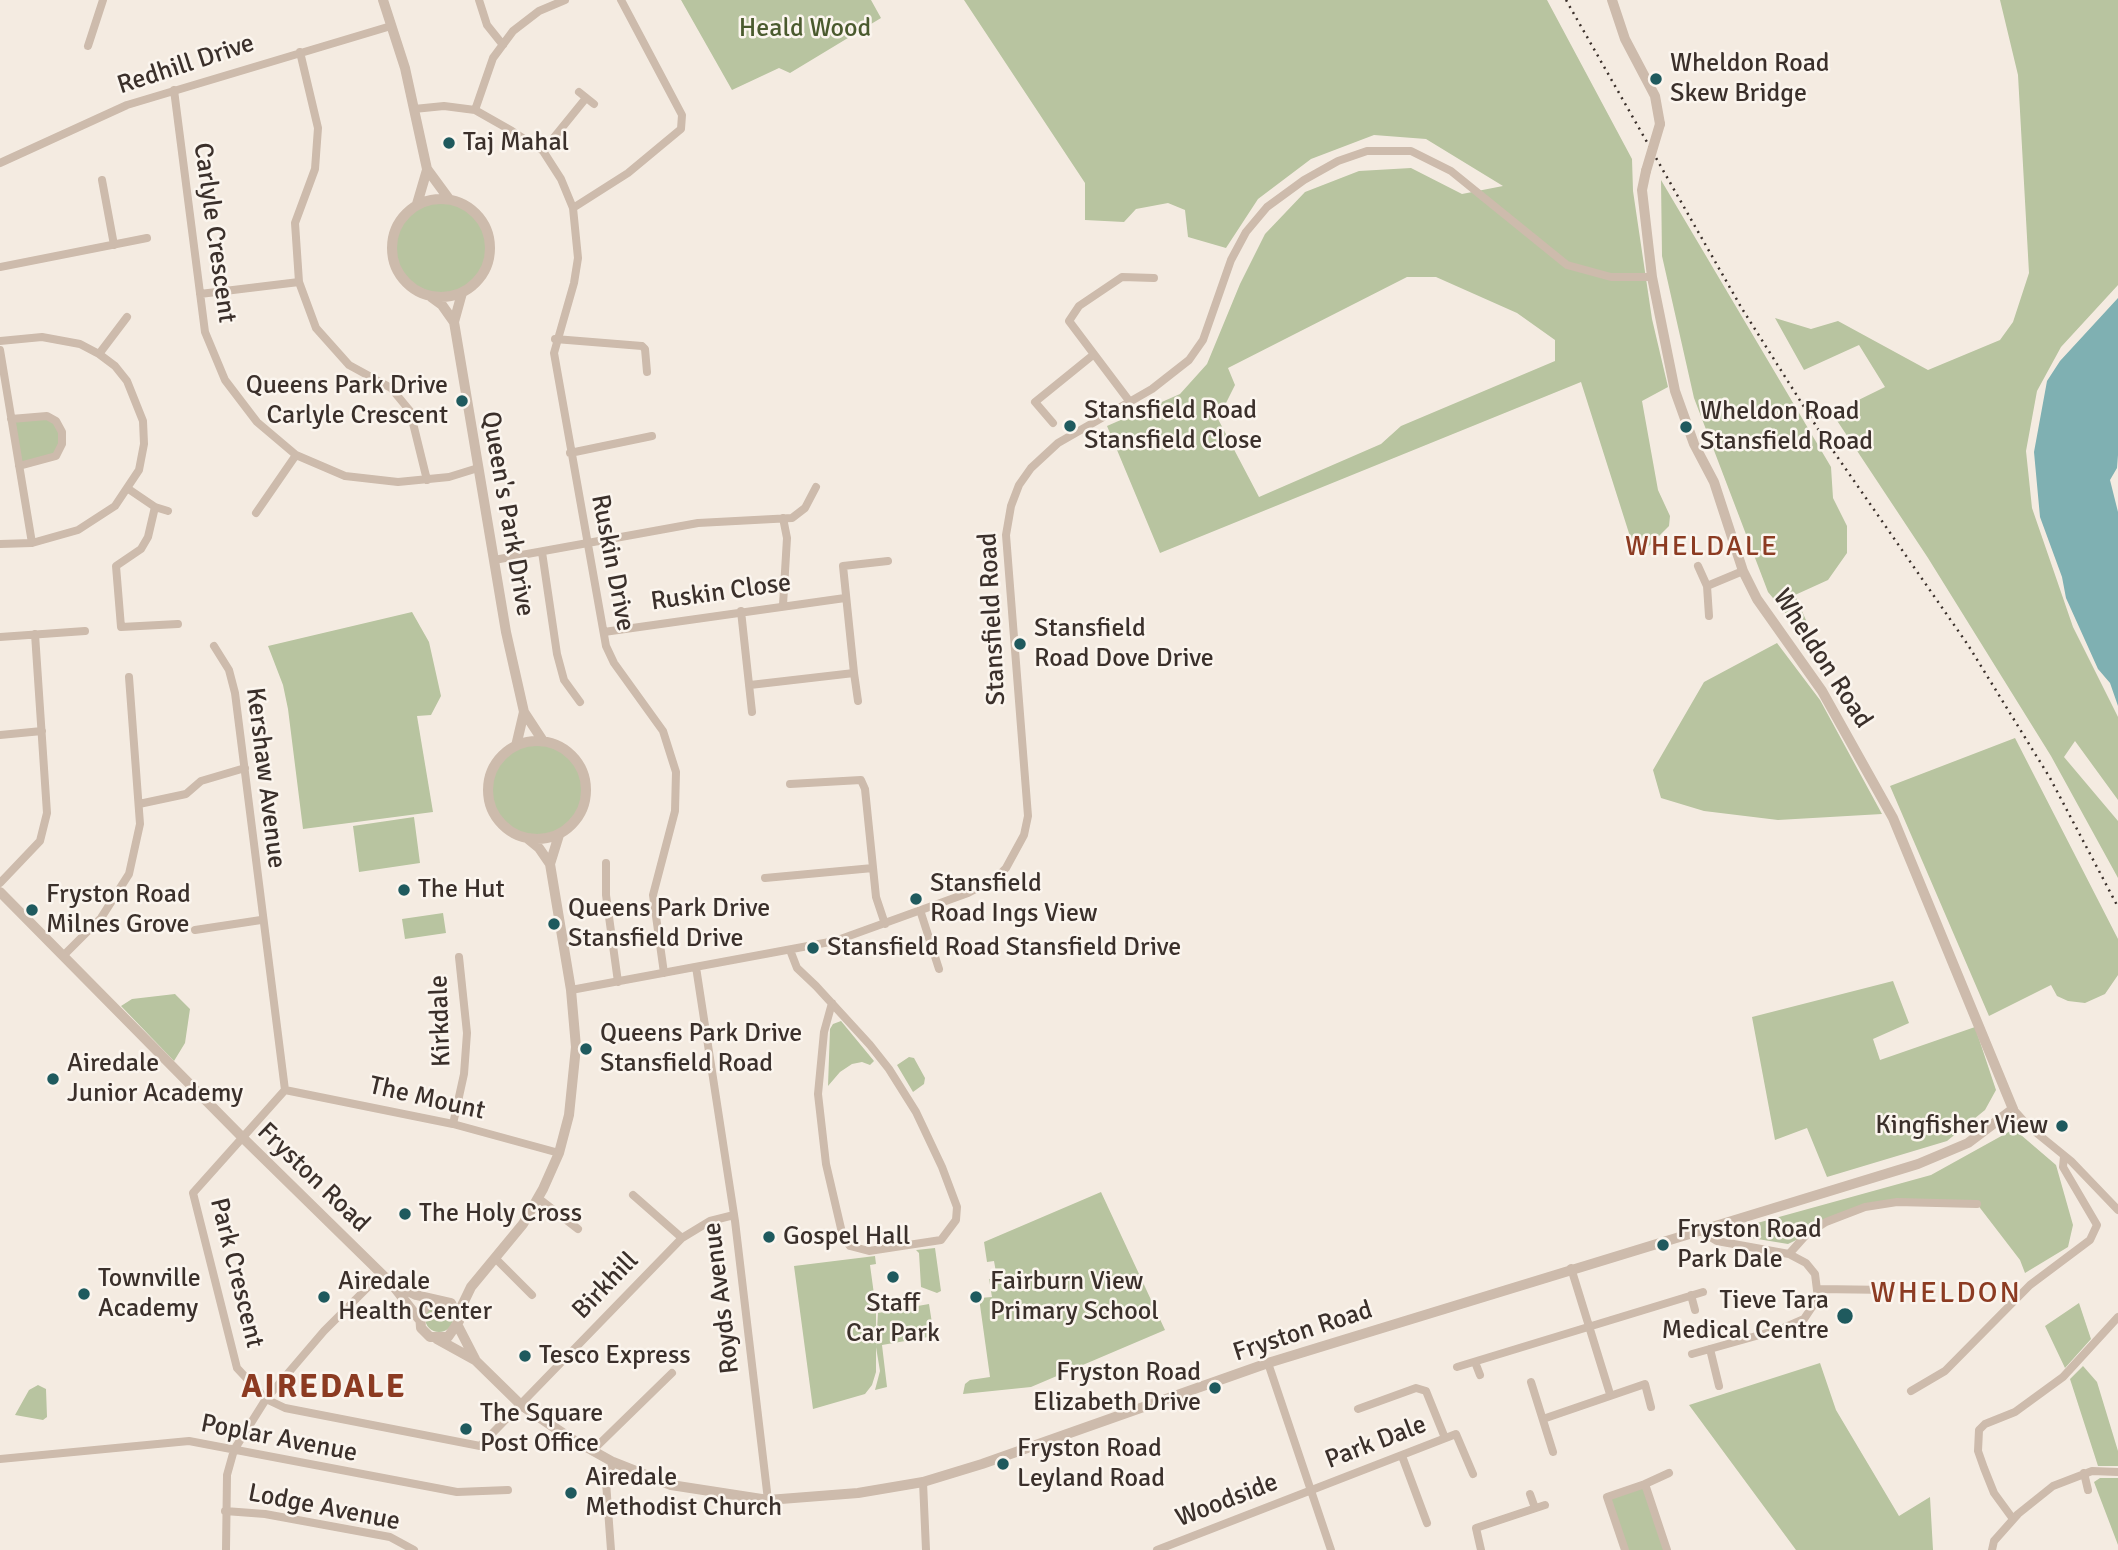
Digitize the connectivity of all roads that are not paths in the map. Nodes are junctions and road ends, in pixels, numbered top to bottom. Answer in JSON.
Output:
{"nodes":[{"id":1,"x":103,"y":0,"type":"edge"},
{"id":2,"x":383,"y":0,"type":"edge"},
{"id":3,"x":479,"y":0,"type":"edge"},
{"id":4,"x":565,"y":0,"type":"edge"},
{"id":5,"x":621,"y":0,"type":"edge"},
{"id":6,"x":1612,"y":0,"type":"edge"},
{"id":7,"x":391,"y":26,"type":"junction"},
{"id":8,"x":502,"y":45,"type":"junction"},
{"id":9,"x":88,"y":46,"type":"dead end"},
{"id":10,"x":300,"y":52,"type":"junction"},
{"id":11,"x":174,"y":90,"type":"junction"},
{"id":12,"x":594,"y":104,"type":"dead end"},
{"id":13,"x":414,"y":108,"type":"junction"},
{"id":14,"x":475,"y":110,"type":"junction"},
{"id":15,"x":543,"y":151,"type":"junction"},
{"id":16,"x":0,"y":163,"type":"edge"},
{"id":17,"x":427,"y":169,"type":"junction"},
{"id":18,"x":102,"y":180,"type":"dead end"},
{"id":19,"x":449,"y":199,"type":"junction"},
{"id":20,"x":417,"y":204,"type":"junction"},
{"id":21,"x":573,"y":208,"type":"junction"},
{"id":22,"x":147,"y":238,"type":"dead end"},
{"id":23,"x":114,"y":245,"type":"junction"},
{"id":24,"x":0,"y":267,"type":"edge"},
{"id":25,"x":1652,"y":276,"type":"junction"},
{"id":26,"x":1154,"y":278,"type":"dead end"},
{"id":27,"x":299,"y":282,"type":"junction"},
{"id":28,"x":462,"y":293,"type":"junction"},
{"id":29,"x":200,"y":294,"type":"junction"},
{"id":30,"x":431,"y":297,"type":"junction"},
{"id":31,"x":127,"y":317,"type":"dead end"},
{"id":32,"x":454,"y":322,"type":"junction"},
{"id":33,"x":555,"y":339,"type":"junction"},
{"id":34,"x":0,"y":341,"type":"edge"},
{"id":35,"x":0,"y":350,"type":"edge"},
{"id":36,"x":99,"y":354,"type":"junction"},
{"id":37,"x":1093,"y":355,"type":"junction"},
{"id":38,"x":647,"y":372,"type":"dead end"},
{"id":39,"x":1130,"y":402,"type":"junction"},
{"id":40,"x":11,"y":419,"type":"junction"},
{"id":41,"x":1053,"y":423,"type":"dead end"},
{"id":42,"x":652,"y":436,"type":"dead end"},
{"id":43,"x":570,"y":453,"type":"junction"},
{"id":44,"x":296,"y":455,"type":"junction"},
{"id":45,"x":19,"y":466,"type":"junction"},
{"id":46,"x":478,"y":468,"type":"junction"},
{"id":47,"x":427,"y":480,"type":"junction"},
{"id":48,"x":816,"y":487,"type":"dead end"},
{"id":49,"x":127,"y":488,"type":"junction"},
{"id":50,"x":155,"y":507,"type":"junction"},
{"id":51,"x":168,"y":511,"type":"dead end"},
{"id":52,"x":257,"y":513,"type":"dead end"},
{"id":53,"x":783,"y":518,"type":"junction"},
{"id":54,"x":32,"y":543,"type":"junction"},
{"id":55,"x":0,"y":544,"type":"edge"},
{"id":56,"x":587,"y":545,"type":"junction"},
{"id":57,"x":542,"y":552,"type":"junction"},
{"id":58,"x":494,"y":560,"type":"junction"},
{"id":59,"x":888,"y":561,"type":"dead end"},
{"id":60,"x":1698,"y":566,"type":"dead end"},
{"id":61,"x":1743,"y":571,"type":"junction"},
{"id":62,"x":1707,"y":586,"type":"junction"},
{"id":63,"x":845,"y":597,"type":"junction"},
{"id":64,"x":783,"y":605,"type":"junction"},
{"id":65,"x":741,"y":611,"type":"junction"},
{"id":66,"x":1709,"y":616,"type":"dead end"},
{"id":67,"x":178,"y":624,"type":"dead end"},
{"id":68,"x":85,"y":631,"type":"dead end"},
{"id":69,"x":604,"y":632,"type":"junction"},
{"id":70,"x":34,"y":634,"type":"junction"},
{"id":71,"x":0,"y":637,"type":"edge"},
{"id":72,"x":214,"y":646,"type":"dead end"},
{"id":73,"x":854,"y":673,"type":"junction"},
{"id":74,"x":129,"y":677,"type":"dead end"},
{"id":75,"x":750,"y":685,"type":"junction"},
{"id":76,"x":858,"y":701,"type":"dead end"},
{"id":77,"x":580,"y":702,"type":"dead end"},
{"id":78,"x":524,"y":712,"type":"junction"},
{"id":79,"x":752,"y":712,"type":"dead end"},
{"id":80,"x":42,"y":731,"type":"junction"},
{"id":81,"x":0,"y":736,"type":"edge"},
{"id":82,"x":543,"y":741,"type":"junction"},
{"id":83,"x":516,"y":746,"type":"junction"},
{"id":84,"x":245,"y":768,"type":"junction"},
{"id":85,"x":790,"y":784,"type":"dead end"},
{"id":86,"x":139,"y":804,"type":"junction"},
{"id":87,"x":559,"y":835,"type":"junction"},
{"id":88,"x":528,"y":839,"type":"junction"},
{"id":89,"x":606,"y":863,"type":"dead end"},
{"id":90,"x":550,"y":864,"type":"junction"},
{"id":91,"x":873,"y":868,"type":"junction"},
{"id":92,"x":765,"y":877,"type":"dead end"},
{"id":93,"x":0,"y":883,"type":"edge"},
{"id":94,"x":0,"y":892,"type":"edge"},
{"id":95,"x":920,"y":910,"type":"junction"},
{"id":96,"x":261,"y":920,"type":"junction"},
{"id":97,"x":885,"y":925,"type":"junction"},
{"id":98,"x":195,"y":930,"type":"dead end"},
{"id":99,"x":789,"y":950,"type":"junction"},
{"id":100,"x":65,"y":954,"type":"junction"},
{"id":101,"x":459,"y":957,"type":"dead end"},
{"id":102,"x":696,"y":967,"type":"junction"},
{"id":103,"x":939,"y":969,"type":"dead end"},
{"id":104,"x":664,"y":973,"type":"junction"},
{"id":105,"x":618,"y":982,"type":"junction"},
{"id":106,"x":571,"y":990,"type":"junction"},
{"id":107,"x":832,"y":1003,"type":"junction"},
{"id":108,"x":285,"y":1090,"type":"junction"},
{"id":109,"x":2013,"y":1109,"type":"junction"},
{"id":110,"x":453,"y":1124,"type":"junction"},
{"id":111,"x":243,"y":1138,"type":"junction"},
{"id":112,"x":559,"y":1153,"type":"junction"},
{"id":113,"x":2064,"y":1156,"type":"junction"},
{"id":114,"x":633,"y":1195,"type":"dead end"},
{"id":115,"x":538,"y":1198,"type":"junction"},
{"id":116,"x":1977,"y":1204,"type":"dead end"},
{"id":117,"x":2118,"y":1210,"type":"edge"},
{"id":118,"x":734,"y":1215,"type":"junction"},
{"id":119,"x":578,"y":1229,"type":"dead end"},
{"id":120,"x":1699,"y":1230,"type":"junction"},
{"id":121,"x":682,"y":1238,"type":"junction"},
{"id":122,"x":1789,"y":1254,"type":"junction"},
{"id":123,"x":495,"y":1258,"type":"junction"},
{"id":124,"x":1572,"y":1268,"type":"junction"},
{"id":125,"x":381,"y":1274,"type":"junction"},
{"id":126,"x":391,"y":1283,"type":"junction"},
{"id":127,"x":471,"y":1287,"type":"junction"},
{"id":128,"x":1819,"y":1289,"type":"junction"},
{"id":129,"x":1889,"y":1290,"type":"dead end"},
{"id":130,"x":1703,"y":1292,"type":"dead end"},
{"id":131,"x":532,"y":1295,"type":"dead end"},
{"id":132,"x":1691,"y":1295,"type":"junction"},
{"id":133,"x":432,"y":1300,"type":"junction"},
{"id":134,"x":445,"y":1300,"type":"junction"},
{"id":135,"x":1695,"y":1310,"type":"dead end"},
{"id":136,"x":458,"y":1314,"type":"junction"},
{"id":137,"x":2118,"y":1317,"type":"edge"},
{"id":138,"x":419,"y":1319,"type":"junction"},
{"id":139,"x":457,"y":1326,"type":"junction"},
{"id":140,"x":1590,"y":1326,"type":"junction"},
{"id":141,"x":437,"y":1339,"type":"junction"},
{"id":142,"x":1710,"y":1349,"type":"junction"},
{"id":143,"x":1692,"y":1354,"type":"dead end"},
{"id":144,"x":475,"y":1360,"type":"junction"},
{"id":145,"x":1475,"y":1362,"type":"junction"},
{"id":146,"x":1268,"y":1363,"type":"junction"},
{"id":147,"x":1457,"y":1367,"type":"dead end"},
{"id":148,"x":672,"y":1374,"type":"dead end"},
{"id":149,"x":1480,"y":1375,"type":"dead end"},
{"id":150,"x":1531,"y":1382,"type":"dead end"},
{"id":151,"x":1719,"y":1386,"type":"dead end"},
{"id":152,"x":1911,"y":1391,"type":"dead end"},
{"id":153,"x":1610,"y":1394,"type":"junction"},
{"id":154,"x":266,"y":1399,"type":"junction"},
{"id":155,"x":522,"y":1405,"type":"junction"},
{"id":156,"x":1651,"y":1407,"type":"dead end"},
{"id":157,"x":1358,"y":1409,"type":"dead end"},
{"id":158,"x":1543,"y":1419,"type":"junction"},
{"id":159,"x":1446,"y":1438,"type":"junction"},
{"id":160,"x":234,"y":1450,"type":"junction"},
{"id":161,"x":592,"y":1451,"type":"junction"},
{"id":162,"x":1553,"y":1452,"type":"dead end"},
{"id":163,"x":1402,"y":1457,"type":"junction"},
{"id":164,"x":0,"y":1459,"type":"edge"},
{"id":165,"x":613,"y":1462,"type":"junction"},
{"id":166,"x":2118,"y":1472,"type":"edge"},
{"id":167,"x":1669,"y":1473,"type":"dead end"},
{"id":168,"x":2084,"y":1473,"type":"junction"},
{"id":169,"x":1473,"y":1474,"type":"dead end"},
{"id":170,"x":923,"y":1482,"type":"junction"},
{"id":171,"x":1645,"y":1484,"type":"junction"},
{"id":172,"x":508,"y":1490,"type":"dead end"},
{"id":173,"x":2088,"y":1490,"type":"dead end"},
{"id":174,"x":1311,"y":1491,"type":"junction"},
{"id":175,"x":1530,"y":1493,"type":"dead end"},
{"id":176,"x":768,"y":1500,"type":"junction"},
{"id":177,"x":1545,"y":1505,"type":"dead end"},
{"id":178,"x":1535,"y":1508,"type":"junction"},
{"id":179,"x":225,"y":1511,"type":"junction"},
{"id":180,"x":2013,"y":1519,"type":"junction"},
{"id":181,"x":1427,"y":1523,"type":"dead end"},
{"id":182,"x":226,"y":1550,"type":"edge"},
{"id":183,"x":414,"y":1550,"type":"edge"},
{"id":184,"x":611,"y":1550,"type":"edge"},
{"id":185,"x":926,"y":1550,"type":"edge"},
{"id":186,"x":1157,"y":1550,"type":"edge"},
{"id":187,"x":1331,"y":1550,"type":"edge"},
{"id":188,"x":1481,"y":1550,"type":"edge"},
{"id":189,"x":1625,"y":1550,"type":"edge"},
{"id":190,"x":1667,"y":1550,"type":"edge"},
{"id":191,"x":1992,"y":1550,"type":"edge"}],
"edges":[{"from":1,"to":9,"type":"street"},
{"from":2,"to":7,"type":"street","name":"Queen's Park Drive"},
{"from":3,"to":8,"type":"street"},
{"from":4,"to":8,"type":"street"},
{"from":5,"to":21,"type":"street"},
{"from":6,"to":25,"type":"street","name":"Wheldon Road","bridge":true},
{"from":7,"to":10,"type":"street","name":"Redhill Drive"},
{"from":7,"to":13,"type":"street","name":"Queen's Park Drive"},
{"from":8,"to":14,"type":"street"},
{"from":10,"to":11,"type":"street","name":"Redhill Drive"},
{"from":10,"to":27,"type":"street"},
{"from":11,"to":16,"type":"street","name":"Redhill Drive"},
{"from":11,"to":29,"type":"street","name":"Carlyle Crescent"},
{"from":12,"to":15,"type":"street"},
{"from":13,"to":14,"type":"street","name":"Ruskin Drive"},
{"from":13,"to":17,"type":"street","name":"Queen's Park Drive"},
{"from":14,"to":15,"type":"street","name":"Ruskin Drive"},
{"from":15,"to":21,"type":"street","name":"Ruskin Drive"},
{"from":17,"to":19,"type":"street","name":"Queen's Park Drive"},
{"from":17,"to":20,"type":"street","name":"Queen's Park Drive"},
{"from":18,"to":23,"type":"street"},
{"from":19,"to":20,"type":"street"},
{"from":19,"to":28,"type":"street","name":"Queen's Park Drive"},
{"from":20,"to":30,"type":"street","name":"Queen's Park Drive"},
{"from":21,"to":33,"type":"street","name":"Ruskin Drive"},
{"from":22,"to":23,"type":"street"},
{"from":23,"to":24,"type":"street"},
{"from":25,"to":39,"type":"street","name":"Stansfield Road"},
{"from":25,"to":61,"type":"street","name":"Wheldon Road"},
{"from":26,"to":37,"type":"street"},
{"from":27,"to":29,"type":"street"},
{"from":27,"to":47,"type":"street"},
{"from":28,"to":30,"type":"street"},
{"from":28,"to":32,"type":"street","name":"Queen's Park Drive"},
{"from":29,"to":44,"type":"street","name":"Carlyle Crescent"},
{"from":30,"to":32,"type":"street","name":"Queen's Park Drive"},
{"from":31,"to":36,"type":"street"},
{"from":32,"to":46,"type":"street","name":"Queen's Park Drive"},
{"from":33,"to":38,"type":"street"},
{"from":33,"to":43,"type":"street","name":"Ruskin Drive"},
{"from":34,"to":36,"type":"street"},
{"from":35,"to":40,"type":"street"},
{"from":36,"to":49,"type":"street"},
{"from":37,"to":39,"type":"street"},
{"from":37,"to":41,"type":"street"},
{"from":39,"to":95,"type":"street","name":"Stansfield Road"},
{"from":40,"to":45,"type":"street"},
{"from":40,"to":45,"type":"street"},
{"from":42,"to":43,"type":"street"},
{"from":43,"to":56,"type":"street","name":"Ruskin Drive"},
{"from":44,"to":47,"type":"street","name":"Carlyle Crescent"},
{"from":44,"to":52,"type":"street"},
{"from":45,"to":54,"type":"street"},
{"from":46,"to":47,"type":"street","name":"Carlyle Crescent"},
{"from":46,"to":58,"type":"street","name":"Queen's Park Drive"},
{"from":48,"to":53,"type":"street"},
{"from":49,"to":50,"type":"street"},
{"from":49,"to":54,"type":"street"},
{"from":50,"to":51,"type":"street"},
{"from":50,"to":67,"type":"street"},
{"from":53,"to":56,"type":"street"},
{"from":53,"to":64,"type":"street"},
{"from":54,"to":55,"type":"street"},
{"from":56,"to":57,"type":"street"},
{"from":56,"to":69,"type":"street","name":"Ruskin Drive"},
{"from":57,"to":58,"type":"street"},
{"from":57,"to":77,"type":"street"},
{"from":58,"to":78,"type":"street","name":"Queen's Park Drive"},
{"from":59,"to":63,"type":"street"},
{"from":60,"to":62,"type":"street"},
{"from":61,"to":62,"type":"street"},
{"from":61,"to":109,"type":"street","name":"Wheldon Road"},
{"from":62,"to":66,"type":"street"},
{"from":63,"to":64,"type":"street","name":"Ruskin Close"},
{"from":63,"to":73,"type":"street"},
{"from":64,"to":65,"type":"street","name":"Ruskin Close"},
{"from":65,"to":69,"type":"street","name":"Ruskin Close"},
{"from":65,"to":75,"type":"street"},
{"from":68,"to":70,"type":"street"},
{"from":69,"to":104,"type":"street","name":"Ruskin Drive"},
{"from":70,"to":71,"type":"street"},
{"from":70,"to":80,"type":"street"},
{"from":72,"to":84,"type":"street","name":"Kershaw Avenue"},
{"from":73,"to":75,"type":"street"},
{"from":73,"to":76,"type":"street"},
{"from":74,"to":86,"type":"street"},
{"from":75,"to":79,"type":"street"},
{"from":78,"to":82,"type":"street","name":"Queen's Park Drive"},
{"from":78,"to":83,"type":"street","name":"Queen's Park Drive"},
{"from":80,"to":81,"type":"street"},
{"from":80,"to":93,"type":"street"},
{"from":82,"to":83,"type":"street"},
{"from":82,"to":87,"type":"street","name":"Queen's Park Drive"},
{"from":83,"to":88,"type":"street"},
{"from":84,"to":86,"type":"street"},
{"from":84,"to":96,"type":"street","name":"Kershaw Avenue"},
{"from":85,"to":91,"type":"street"},
{"from":86,"to":100,"type":"street"},
{"from":87,"to":88,"type":"street"},
{"from":87,"to":90,"type":"street","name":"Queen's Park Drive"},
{"from":88,"to":90,"type":"street"},
{"from":89,"to":105,"type":"street"},
{"from":90,"to":106,"type":"street","name":"Queen's Park Drive"},
{"from":91,"to":92,"type":"street"},
{"from":91,"to":97,"type":"street"},
{"from":94,"to":100,"type":"street","name":"Fryston Road"},
{"from":95,"to":97,"type":"street","name":"Stansfield Road"},
{"from":95,"to":103,"type":"street"},
{"from":96,"to":98,"type":"street"},
{"from":96,"to":108,"type":"street","name":"Kershaw Avenue"},
{"from":97,"to":99,"type":"street","name":"Stansfield Road"},
{"from":99,"to":102,"type":"street","name":"Stansfield Road"},
{"from":99,"to":107,"type":"street"},
{"from":100,"to":111,"type":"street","name":"Fryston Road"},
{"from":101,"to":110,"type":"street","name":"Kirkdale"},
{"from":102,"to":104,"type":"street","name":"Stansfield Road"},
{"from":102,"to":118,"type":"street","name":"Royds Avenue"},
{"from":104,"to":105,"type":"street","name":"Stansfield Road"},
{"from":105,"to":106,"type":"street","name":"Stansfield Road"},
{"from":106,"to":112,"type":"street","name":"Queen's Park Drive"},
{"from":107,"to":107,"type":"street"},
{"from":108,"to":110,"type":"street","name":"The Mount"},
{"from":108,"to":111,"type":"street"},
{"from":109,"to":113,"type":"street","name":"Wheldon Road"},
{"from":109,"to":120,"type":"street","name":"Fryston Road"},
{"from":110,"to":112,"type":"street","name":"The Mount"},
{"from":111,"to":125,"type":"street","name":"Fryston Road"},
{"from":111,"to":154,"type":"street","name":"Park Crescent"},
{"from":112,"to":115,"type":"street","name":"Queen's Park Drive"},
{"from":113,"to":117,"type":"street","name":"Wheldon Road"},
{"from":113,"to":152,"type":"street"},
{"from":114,"to":121,"type":"street"},
{"from":115,"to":119,"type":"street"},
{"from":115,"to":123,"type":"street","name":"Queen's Park Drive"},
{"from":116,"to":122,"type":"street"},
{"from":118,"to":121,"type":"street","name":"Birkhill"},
{"from":118,"to":176,"type":"street","name":"Royds Avenue"},
{"from":120,"to":122,"type":"street"},
{"from":120,"to":124,"type":"street","name":"Fryston Road"},
{"from":121,"to":155,"type":"street","name":"Birkhill"},
{"from":122,"to":128,"type":"street"},
{"from":123,"to":127,"type":"street","name":"Queen's Park Drive"},
{"from":123,"to":131,"type":"street"},
{"from":124,"to":140,"type":"street"},
{"from":124,"to":146,"type":"street","name":"Fryston Road"},
{"from":125,"to":126,"type":"street","name":"Fryston Road"},
{"from":125,"to":154,"type":"street"},
{"from":126,"to":133,"type":"street","name":"Fryston Road"},
{"from":126,"to":138,"type":"street","name":"Fryston Road"},
{"from":127,"to":134,"type":"street","name":"Queen's Park Drive"},
{"from":127,"to":136,"type":"street","name":"Queen's Park Drive"},
{"from":128,"to":129,"type":"street"},
{"from":128,"to":142,"type":"street"},
{"from":130,"to":132,"type":"street"},
{"from":132,"to":135,"type":"street"},
{"from":132,"to":140,"type":"street"},
{"from":133,"to":134,"type":"street","name":"Fryston Road"},
{"from":133,"to":138,"type":"street"},
{"from":134,"to":136,"type":"street"},
{"from":136,"to":139,"type":"street"},
{"from":137,"to":180,"type":"street"},
{"from":138,"to":141,"type":"street","name":"Fryston Road"},
{"from":139,"to":141,"type":"street"},
{"from":139,"to":144,"type":"street","name":"Fryston Road"},
{"from":140,"to":145,"type":"street"},
{"from":140,"to":153,"type":"street"},
{"from":141,"to":144,"type":"street","name":"Fryston Road"},
{"from":142,"to":143,"type":"street"},
{"from":142,"to":151,"type":"street"},
{"from":144,"to":155,"type":"street","name":"Fryston Road"},
{"from":145,"to":147,"type":"street"},
{"from":145,"to":149,"type":"street"},
{"from":146,"to":170,"type":"street","name":"Fryston Road"},
{"from":146,"to":174,"type":"street"},
{"from":148,"to":161,"type":"street"},
{"from":150,"to":158,"type":"street"},
{"from":153,"to":156,"type":"street"},
{"from":153,"to":158,"type":"street"},
{"from":154,"to":155,"type":"street","name":"Park Crescent"},
{"from":154,"to":160,"type":"street"},
{"from":155,"to":161,"type":"street","name":"Fryston Road"},
{"from":157,"to":159,"type":"street"},
{"from":158,"to":162,"type":"street"},
{"from":159,"to":163,"type":"street","name":"Park Dale"},
{"from":159,"to":169,"type":"street","name":"Park Dale"},
{"from":160,"to":164,"type":"street","name":"Poplar Avenue"},
{"from":160,"to":172,"type":"street","name":"Poplar Avenue"},
{"from":160,"to":179,"type":"street"},
{"from":161,"to":165,"type":"street","name":"Fryston Road"},
{"from":163,"to":174,"type":"street","name":"Park Dale"},
{"from":163,"to":181,"type":"street"},
{"from":165,"to":176,"type":"street","name":"Fryston Road"},
{"from":165,"to":184,"type":"street"},
{"from":166,"to":168,"type":"street"},
{"from":167,"to":171,"type":"street"},
{"from":168,"to":173,"type":"street"},
{"from":168,"to":180,"type":"street"},
{"from":170,"to":176,"type":"street","name":"Fryston Road"},
{"from":170,"to":185,"type":"street"},
{"from":171,"to":189,"type":"street"},
{"from":171,"to":190,"type":"street"},
{"from":174,"to":186,"type":"street","name":"Woodside"},
{"from":174,"to":187,"type":"street"},
{"from":175,"to":178,"type":"street"},
{"from":177,"to":178,"type":"street"},
{"from":178,"to":188,"type":"street"},
{"from":179,"to":182,"type":"street"},
{"from":179,"to":183,"type":"street","name":"Lodge Avenue"},
{"from":180,"to":191,"type":"street"}]}
